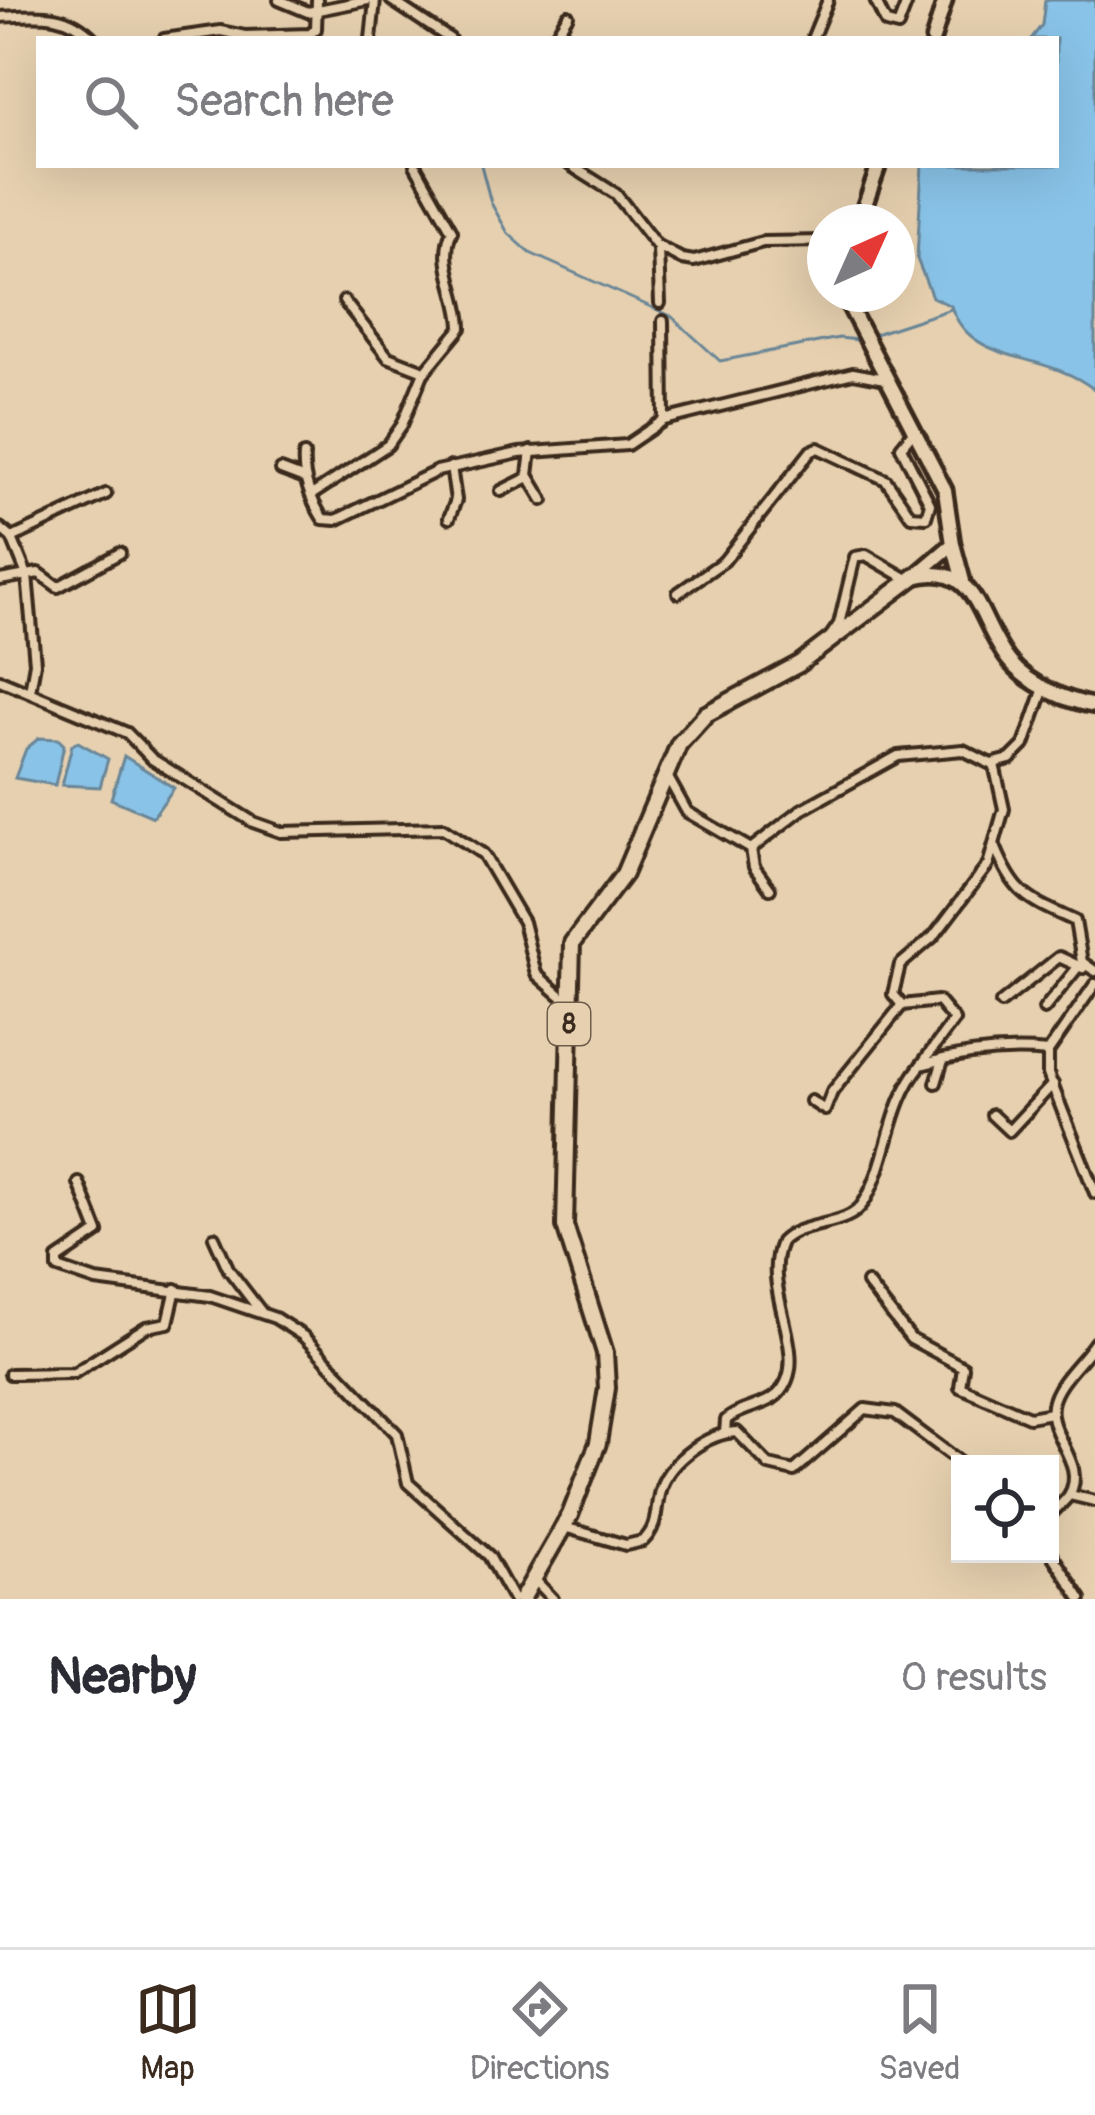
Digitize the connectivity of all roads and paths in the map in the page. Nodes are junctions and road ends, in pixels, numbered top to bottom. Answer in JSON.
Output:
{"nodes":[{"id":1,"x":280,"y":0,"type":"edge"},
{"id":2,"x":372,"y":0,"type":"edge"},
{"id":3,"x":391,"y":0,"type":"edge"},
{"id":4,"x":828,"y":0,"type":"edge"},
{"id":5,"x":874,"y":0,"type":"edge"},
{"id":6,"x":908,"y":0,"type":"edge"},
{"id":7,"x":945,"y":0,"type":"edge"},
{"id":8,"x":317,"y":5,"type":"edge"},
{"id":9,"x":568,"y":15,"type":"dead end"},
{"id":10,"x":0,"y":17,"type":"edge"},
{"id":11,"x":90,"y":36,"type":"edge"},
{"id":12,"x":185,"y":36,"type":"edge"},
{"id":13,"x":298,"y":36,"type":"edge"},
{"id":14,"x":298,"y":36,"type":"edge"},
{"id":15,"x":371,"y":36,"type":"edge"},
{"id":16,"x":445,"y":36,"type":"edge"},
{"id":17,"x":555,"y":36,"type":"edge"},
{"id":18,"x":813,"y":36,"type":"edge"},
{"id":19,"x":934,"y":36,"type":"edge"},
{"id":20,"x":417,"y":168,"type":"edge"},
{"id":21,"x":575,"y":168,"type":"edge"},
{"id":22,"x":878,"y":168,"type":"edge"},
{"id":23,"x":865,"y":204,"type":"edge"},
{"id":24,"x":807,"y":241,"type":"edge"},
{"id":25,"x":658,"y":247,"type":"junction"},
{"id":26,"x":344,"y":301,"type":"dead end"},
{"id":27,"x":660,"y":303,"type":"dead end"},
{"id":28,"x":852,"y":312,"type":"edge"},
{"id":29,"x":663,"y":321,"type":"dead end"},
{"id":30,"x":425,"y":371,"type":"junction"},
{"id":31,"x":885,"y":379,"type":"junction"},
{"id":32,"x":664,"y":420,"type":"junction"},
{"id":33,"x":914,"y":431,"type":"junction"},
{"id":34,"x":532,"y":451,"type":"junction"},
{"id":35,"x":304,"y":455,"type":"dead end"},
{"id":36,"x":451,"y":467,"type":"junction"},
{"id":37,"x":281,"y":470,"type":"dead end"},
{"id":38,"x":529,"y":477,"type":"junction"},
{"id":39,"x":303,"y":479,"type":"junction"},
{"id":40,"x":500,"y":491,"type":"dead end"},
{"id":41,"x":106,"y":494,"type":"dead end"},
{"id":42,"x":314,"y":494,"type":"junction"},
{"id":43,"x":543,"y":500,"type":"dead end"},
{"id":44,"x":449,"y":518,"type":"dead end"},
{"id":45,"x":0,"y":528,"type":"edge"},
{"id":46,"x":12,"y":538,"type":"junction"},
{"id":47,"x":952,"y":544,"type":"junction"},
{"id":48,"x":120,"y":553,"type":"dead end"},
{"id":49,"x":27,"y":575,"type":"junction"},
{"id":50,"x":912,"y":579,"type":"junction"},
{"id":51,"x":0,"y":580,"type":"edge"},
{"id":52,"x":963,"y":582,"type":"junction"},
{"id":53,"x":678,"y":593,"type":"dead end"},
{"id":54,"x":829,"y":643,"type":"junction"},
{"id":55,"x":0,"y":680,"type":"edge"},
{"id":56,"x":1044,"y":687,"type":"junction"},
{"id":57,"x":30,"y":691,"type":"junction"},
{"id":58,"x":1095,"y":706,"type":"edge"},
{"id":59,"x":994,"y":764,"type":"junction"},
{"id":60,"x":667,"y":774,"type":"junction"},
{"id":61,"x":994,"y":845,"type":"junction"},
{"id":62,"x":751,"y":849,"type":"junction"},
{"id":63,"x":770,"y":889,"type":"dead end"},
{"id":64,"x":1086,"y":969,"type":"edge"},
{"id":65,"x":1095,"y":984,"type":"edge"},
{"id":66,"x":1001,"y":1003,"type":"dead end"},
{"id":67,"x":570,"y":1004,"type":"junction"},
{"id":68,"x":902,"y":1005,"type":"junction"},
{"id":69,"x":1044,"y":1009,"type":"dead end"},
{"id":70,"x":1048,"y":1052,"type":"junction"},
{"id":71,"x":943,"y":1060,"type":"junction"},
{"id":72,"x":921,"y":1065,"type":"junction"},
{"id":73,"x":936,"y":1083,"type":"dead end"},
{"id":74,"x":1053,"y":1084,"type":"junction"},
{"id":75,"x":811,"y":1101,"type":"dead end"},
{"id":76,"x":992,"y":1115,"type":"dead end"},
{"id":77,"x":79,"y":1183,"type":"dead end"},
{"id":78,"x":1095,"y":1193,"type":"edge"},
{"id":79,"x":214,"y":1238,"type":"dead end"},
{"id":80,"x":868,"y":1283,"type":"dead end"},
{"id":81,"x":176,"y":1289,"type":"junction"},
{"id":82,"x":263,"y":1314,"type":"junction"},
{"id":83,"x":1095,"y":1342,"type":"edge"},
{"id":84,"x":10,"y":1374,"type":"dead end"},
{"id":85,"x":1052,"y":1412,"type":"junction"},
{"id":86,"x":725,"y":1432,"type":"junction"},
{"id":87,"x":952,"y":1455,"type":"edge"},
{"id":88,"x":1070,"y":1495,"type":"junction"},
{"id":89,"x":1095,"y":1502,"type":"edge"},
{"id":90,"x":1059,"y":1507,"type":"edge"},
{"id":91,"x":562,"y":1527,"type":"junction"},
{"id":92,"x":1057,"y":1563,"type":"edge"},
{"id":93,"x":532,"y":1577,"type":"junction"},
{"id":94,"x":513,"y":1599,"type":"edge"},
{"id":95,"x":522,"y":1599,"type":"edge"},
{"id":96,"x":554,"y":1599,"type":"edge"},
{"id":97,"x":1082,"y":1599,"type":"edge"}],
"edges":[{"from":1,"to":8,"type":"street"},
{"from":2,"to":8,"type":"street"},
{"from":2,"to":15,"type":"street"},
{"from":3,"to":16,"type":"street"},
{"from":4,"to":18,"type":"street"},
{"from":5,"to":6,"type":"street"},
{"from":7,"to":19,"type":"street"},
{"from":8,"to":14,"type":"street"},
{"from":9,"to":17,"type":"street"},
{"from":10,"to":11,"type":"street"},
{"from":12,"to":13,"type":"street"},
{"from":20,"to":30,"type":"street"},
{"from":21,"to":25,"type":"street"},
{"from":22,"to":23,"type":"street"},
{"from":24,"to":25,"type":"street"},
{"from":25,"to":27,"type":"street"},
{"from":26,"to":30,"type":"street"},
{"from":28,"to":31,"type":"street"},
{"from":29,"to":32,"type":"street"},
{"from":30,"to":42,"type":"street"},
{"from":31,"to":32,"type":"street"},
{"from":31,"to":33,"type":"street"},
{"from":32,"to":34,"type":"street"},
{"from":33,"to":47,"type":"street"},
{"from":33,"to":53,"type":"street"},
{"from":34,"to":36,"type":"street"},
{"from":34,"to":38,"type":"street"},
{"from":35,"to":39,"type":"street"},
{"from":36,"to":42,"type":"street"},
{"from":36,"to":44,"type":"street"},
{"from":37,"to":39,"type":"street"},
{"from":38,"to":40,"type":"street"},
{"from":38,"to":43,"type":"street"},
{"from":39,"to":42,"type":"street"},
{"from":41,"to":46,"type":"street"},
{"from":45,"to":46,"type":"street"},
{"from":46,"to":49,"type":"street"},
{"from":47,"to":50,"type":"street"},
{"from":47,"to":52,"type":"street"},
{"from":48,"to":49,"type":"street"},
{"from":49,"to":51,"type":"street"},
{"from":49,"to":57,"type":"street"},
{"from":50,"to":52,"type":"street"},
{"from":50,"to":54,"type":"main road","number":"8"},
{"from":50,"to":54,"type":"street"},
{"from":52,"to":56,"type":"street"},
{"from":54,"to":60,"type":"main road","number":"8"},
{"from":55,"to":57,"type":"street"},
{"from":56,"to":58,"type":"street"},
{"from":56,"to":59,"type":"street"},
{"from":57,"to":67,"type":"street"},
{"from":59,"to":61,"type":"street"},
{"from":59,"to":62,"type":"street"},
{"from":60,"to":62,"type":"street"},
{"from":60,"to":67,"type":"main road","number":"8"},
{"from":61,"to":64,"type":"street"},
{"from":61,"to":68,"type":"street"},
{"from":62,"to":63,"type":"street"},
{"from":64,"to":66,"type":"street"},
{"from":64,"to":69,"type":"street"},
{"from":65,"to":70,"type":"street"},
{"from":67,"to":91,"type":"main road","number":"8"},
{"from":68,"to":72,"type":"street"},
{"from":68,"to":75,"type":"street"},
{"from":70,"to":71,"type":"street"},
{"from":70,"to":74,"type":"street"},
{"from":71,"to":72,"type":"street"},
{"from":71,"to":73,"type":"street"},
{"from":72,"to":86,"type":"street"},
{"from":74,"to":76,"type":"street"},
{"from":74,"to":78,"type":"street"},
{"from":77,"to":81,"type":"street"},
{"from":79,"to":82,"type":"street"},
{"from":80,"to":85,"type":"street"},
{"from":81,"to":82,"type":"street"},
{"from":81,"to":84,"type":"street"},
{"from":82,"to":94,"type":"street"},
{"from":83,"to":85,"type":"street"},
{"from":85,"to":88,"type":"street"},
{"from":86,"to":87,"type":"street"},
{"from":86,"to":91,"type":"street"},
{"from":88,"to":89,"type":"street"},
{"from":88,"to":90,"type":"street"},
{"from":91,"to":93,"type":"main road","number":"8"},
{"from":92,"to":97,"type":"street"},
{"from":93,"to":95,"type":"main road","number":"8"},
{"from":93,"to":96,"type":"street"}]}
